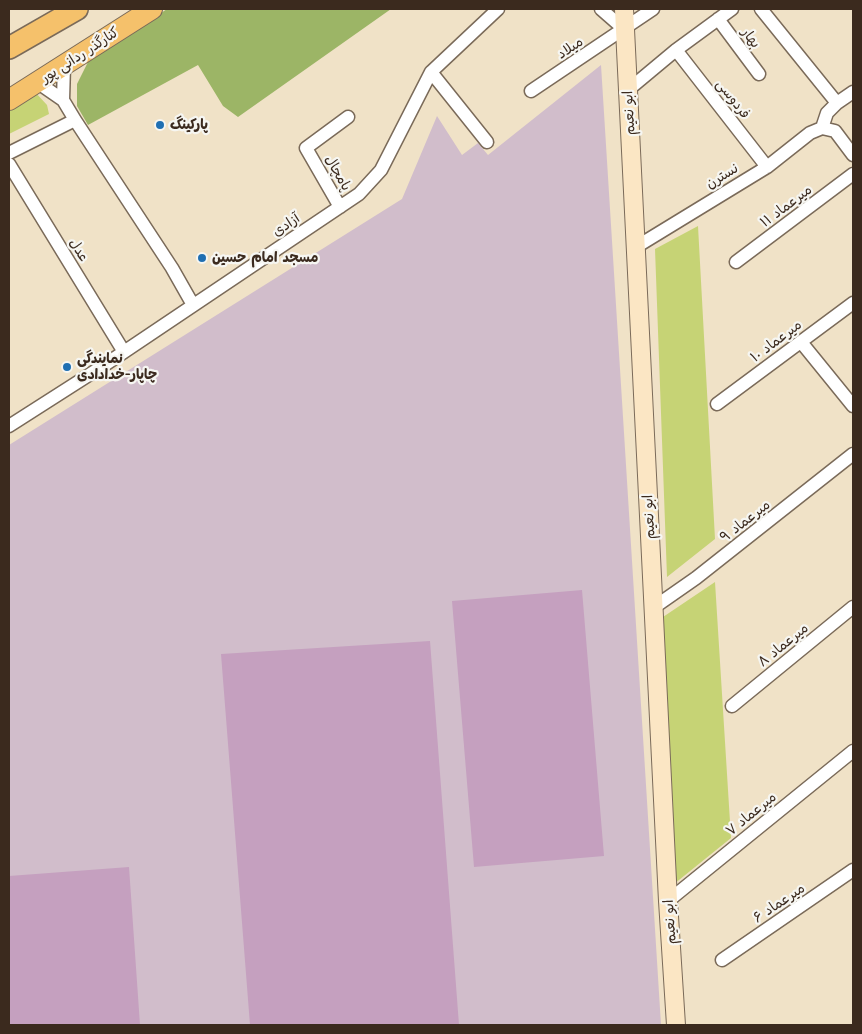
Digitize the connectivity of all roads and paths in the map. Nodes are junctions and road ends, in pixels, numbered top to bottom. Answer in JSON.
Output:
{"nodes":[{"id":1,"x":77,"y":9,"type":"edge"},
{"id":2,"x":152,"y":9,"type":"edge"},
{"id":3,"x":498,"y":9,"type":"edge"},
{"id":4,"x":601,"y":9,"type":"edge"},
{"id":5,"x":624,"y":9,"type":"edge"},
{"id":6,"x":653,"y":9,"type":"edge"},
{"id":7,"x":732,"y":9,"type":"edge"},
{"id":8,"x":761,"y":9,"type":"edge"},
{"id":9,"x":718,"y":19,"type":"junction"},
{"id":10,"x":625,"y":30,"type":"junction"},
{"id":11,"x":9,"y":48,"type":"edge"},
{"id":12,"x":676,"y":50,"type":"junction"},
{"id":13,"x":64,"y":66,"type":"junction"},
{"id":14,"x":431,"y":72,"type":"junction"},
{"id":15,"x":759,"y":74,"type":"dead end"},
{"id":16,"x":37,"y":82,"type":"junction"},
{"id":17,"x":628,"y":90,"type":"junction"},
{"id":18,"x":531,"y":92,"type":"dead end"},
{"id":19,"x":853,"y":92,"type":"edge"},
{"id":20,"x":9,"y":100,"type":"edge"},
{"id":21,"x":64,"y":100,"type":"junction"},
{"id":22,"x":837,"y":103,"type":"junction"},
{"id":23,"x":348,"y":117,"type":"dead end"},
{"id":24,"x":75,"y":120,"type":"junction"},
{"id":25,"x":822,"y":128,"type":"junction"},
{"id":26,"x":487,"y":142,"type":"dead end"},
{"id":27,"x":9,"y":153,"type":"edge"},
{"id":28,"x":853,"y":155,"type":"edge"},
{"id":29,"x":9,"y":164,"type":"edge"},
{"id":30,"x":767,"y":167,"type":"junction"},
{"id":31,"x":853,"y":174,"type":"edge"},
{"id":32,"x":340,"y":207,"type":"junction"},
{"id":33,"x":636,"y":247,"type":"junction"},
{"id":34,"x":736,"y":262,"type":"dead end"},
{"id":35,"x":853,"y":303,"type":"edge"},
{"id":36,"x":193,"y":305,"type":"junction"},
{"id":37,"x":801,"y":342,"type":"junction"},
{"id":38,"x":124,"y":352,"type":"junction"},
{"id":39,"x":717,"y":404,"type":"dead end"},
{"id":40,"x":853,"y":406,"type":"edge"},
{"id":41,"x":9,"y":426,"type":"edge"},
{"id":42,"x":853,"y":454,"type":"edge"},
{"id":43,"x":853,"y":607,"type":"edge"},
{"id":44,"x":654,"y":608,"type":"junction"},
{"id":45,"x":732,"y":706,"type":"dead end"},
{"id":46,"x":853,"y":751,"type":"edge"},
{"id":47,"x":853,"y":870,"type":"edge"},
{"id":48,"x":668,"y":900,"type":"junction"},
{"id":49,"x":722,"y":960,"type":"dead end"},
{"id":50,"x":676,"y":1025,"type":"edge"}],
"edges":[{"from":1,"to":11,"type":"highway"},
{"from":2,"to":13,"type":"main road","name":"کنارگذر ردانی پور"},
{"from":3,"to":14,"type":"street","name":"آزادی"},
{"from":4,"to":10,"type":"street"},
{"from":5,"to":10,"type":"main road","name":"ابو نعیم"},
{"from":6,"to":10,"type":"street","name":"میلاد"},
{"from":7,"to":9,"type":"street"},
{"from":8,"to":22,"type":"street"},
{"from":9,"to":12,"type":"street"},
{"from":9,"to":15,"type":"street","name":"بهار"},
{"from":10,"to":17,"type":"main road","name":"ابو نعیم"},
{"from":10,"to":18,"type":"street","name":"میلاد"},
{"from":12,"to":17,"type":"street"},
{"from":12,"to":30,"type":"street","name":"فردوسی"},
{"from":13,"to":16,"type":"main road","name":"کنارگذر ردانی پور"},
{"from":13,"to":21,"type":"street"},
{"from":14,"to":26,"type":"street"},
{"from":14,"to":32,"type":"street","name":"آزادی"},
{"from":16,"to":20,"type":"main road","name":"کنارگذر ردانی پور"},
{"from":16,"to":21,"type":"street"},
{"from":17,"to":33,"type":"main road","name":"ابو نعیم"},
{"from":19,"to":22,"type":"street"},
{"from":21,"to":24,"type":"street"},
{"from":22,"to":25,"type":"street"},
{"from":23,"to":32,"type":"street","name":"پامچال"},
{"from":24,"to":27,"type":"street"},
{"from":24,"to":36,"type":"street"},
{"from":25,"to":28,"type":"street"},
{"from":25,"to":30,"type":"street","name":"نسترن"},
{"from":29,"to":38,"type":"street","name":"عدل"},
{"from":30,"to":33,"type":"street","name":"نسترن"},
{"from":31,"to":34,"type":"street","name":"میرعماد ۱۱"},
{"from":32,"to":36,"type":"street","name":"آزادی"},
{"from":33,"to":44,"type":"main road","name":"ابو نعیم"},
{"from":35,"to":37,"type":"street","name":"میرعماد ۱۰"},
{"from":36,"to":38,"type":"street","name":"آزادی"},
{"from":37,"to":39,"type":"street","name":"میرعماد ۱۰"},
{"from":37,"to":40,"type":"street"},
{"from":38,"to":41,"type":"street","name":"آزادی"},
{"from":42,"to":44,"type":"street","name":"میرعماد ۹"},
{"from":43,"to":45,"type":"street","name":"میرعماد ۸"},
{"from":44,"to":48,"type":"main road","name":"ابو نعیم"},
{"from":46,"to":48,"type":"street","name":"میرعماد ۷"},
{"from":47,"to":49,"type":"street","name":"میرعماد ۶"},
{"from":48,"to":50,"type":"main road","name":"ابو نعیم"}]}
